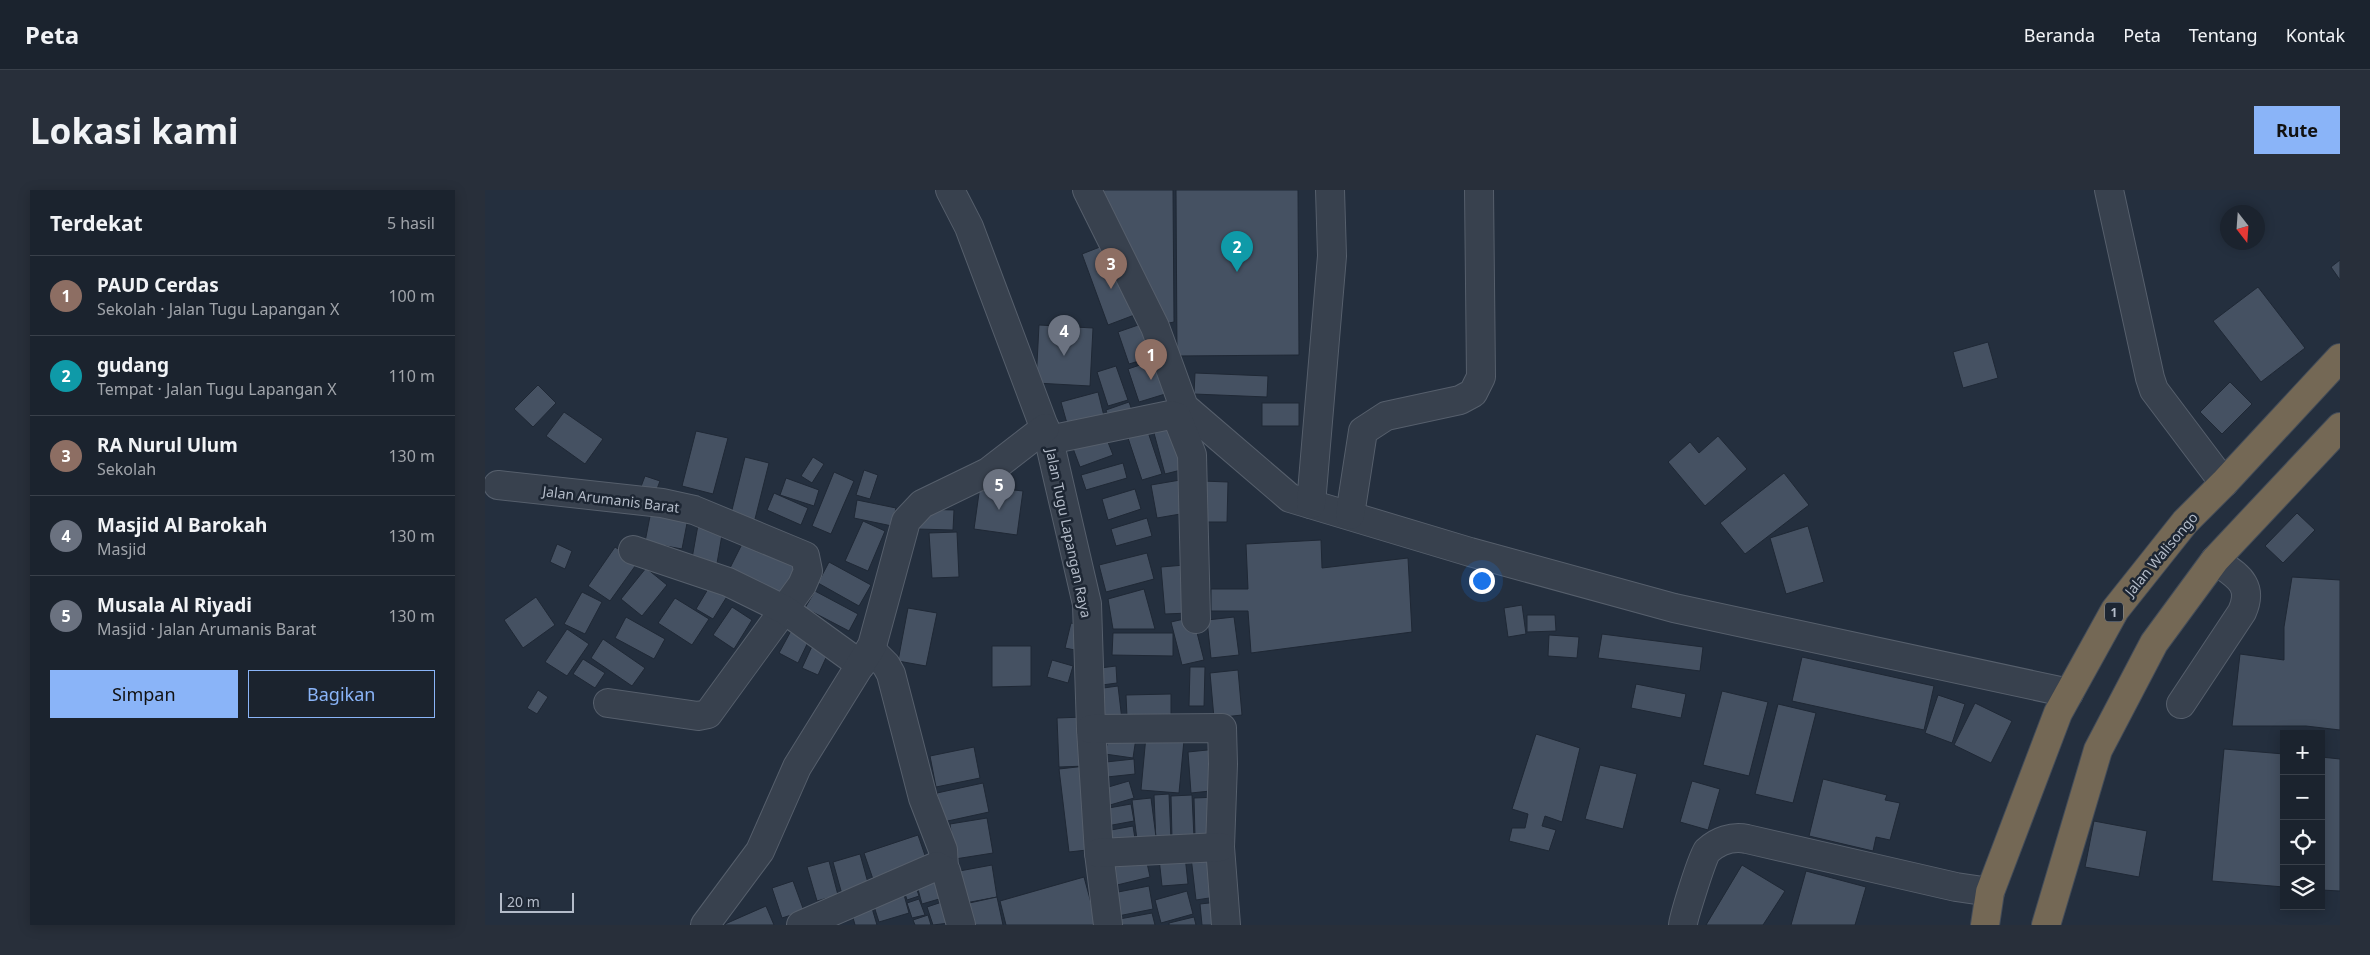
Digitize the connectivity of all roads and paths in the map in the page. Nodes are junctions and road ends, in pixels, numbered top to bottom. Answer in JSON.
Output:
{"nodes":[{"id":1,"x":950,"y":190,"type":"edge"},
{"id":2,"x":1087,"y":190,"type":"edge"},
{"id":3,"x":1330,"y":190,"type":"edge"},
{"id":4,"x":1479,"y":190,"type":"edge"},
{"id":5,"x":2109,"y":190,"type":"edge"},
{"id":6,"x":2340,"y":358,"type":"edge"},
{"id":7,"x":2340,"y":427,"type":"edge"},
{"id":8,"x":1047,"y":434,"type":"junction"},
{"id":9,"x":2225,"y":483,"type":"junction"},
{"id":10,"x":498,"y":485,"type":"dead end"},
{"id":11,"x":1311,"y":504,"type":"junction"},
{"id":12,"x":1350,"y":515,"type":"junction"},
{"id":13,"x":633,"y":550,"type":"dead end"},
{"id":14,"x":2215,"y":560,"type":"junction"},
{"id":15,"x":785,"y":610,"type":"junction"},
{"id":16,"x":1196,"y":619,"type":"dead end"},
{"id":17,"x":866,"y":657,"type":"junction"},
{"id":18,"x":2069,"y":693,"type":"junction"},
{"id":19,"x":608,"y":703,"type":"dead end"},
{"id":20,"x":2181,"y":704,"type":"dead end"},
{"id":21,"x":1091,"y":729,"type":"junction"},
{"id":22,"x":1220,"y":846,"type":"junction"},
{"id":23,"x":1099,"y":853,"type":"junction"},
{"id":24,"x":946,"y":872,"type":"junction"},
{"id":25,"x":1990,"y":892,"type":"junction"},
{"id":26,"x":706,"y":925,"type":"edge"},
{"id":27,"x":801,"y":925,"type":"edge"},
{"id":28,"x":961,"y":925,"type":"edge"},
{"id":29,"x":1109,"y":925,"type":"edge"},
{"id":30,"x":1226,"y":925,"type":"edge"},
{"id":31,"x":1683,"y":925,"type":"edge"},
{"id":32,"x":1985,"y":925,"type":"edge"},
{"id":33,"x":2046,"y":925,"type":"edge"}],
"edges":[{"from":1,"to":8,"type":"street","name":"Jalan Tugu Lapangan Raya"},
{"from":2,"to":11,"type":"street"},
{"from":3,"to":11,"type":"street"},
{"from":4,"to":12,"type":"street"},
{"from":5,"to":9,"type":"street"},
{"from":6,"to":9,"type":"highway","name":"Jalan Walisongo","number":"1"},
{"from":7,"to":14,"type":"highway"},
{"from":8,"to":16,"type":"street"},
{"from":8,"to":17,"type":"street"},
{"from":8,"to":21,"type":"street","name":"Jalan Tugu Lapangan Raya"},
{"from":9,"to":18,"type":"highway","name":"Jalan Walisongo","number":"1"},
{"from":10,"to":15,"type":"street","name":"Jalan Arumanis Barat"},
{"from":11,"to":12,"type":"street"},
{"from":12,"to":18,"type":"street"},
{"from":13,"to":15,"type":"street"},
{"from":14,"to":20,"type":"street"},
{"from":14,"to":33,"type":"highway"},
{"from":15,"to":17,"type":"street"},
{"from":15,"to":19,"type":"street","name":"Jalan Arumanis Barat"},
{"from":17,"to":24,"type":"street"},
{"from":17,"to":26,"type":"street"},
{"from":18,"to":25,"type":"highway","name":"Jalan Walisongo","number":"1"},
{"from":21,"to":22,"type":"street"},
{"from":21,"to":23,"type":"street","name":"Jalan Tugu Lapangan Raya"},
{"from":22,"to":23,"type":"street"},
{"from":22,"to":30,"type":"street"},
{"from":23,"to":29,"type":"street","name":"Jalan Tugu Lapangan Raya"},
{"from":24,"to":27,"type":"street"},
{"from":24,"to":28,"type":"street"},
{"from":25,"to":31,"type":"street"},
{"from":25,"to":32,"type":"highway","name":"Jalan Walisongo","number":"1"}]}
